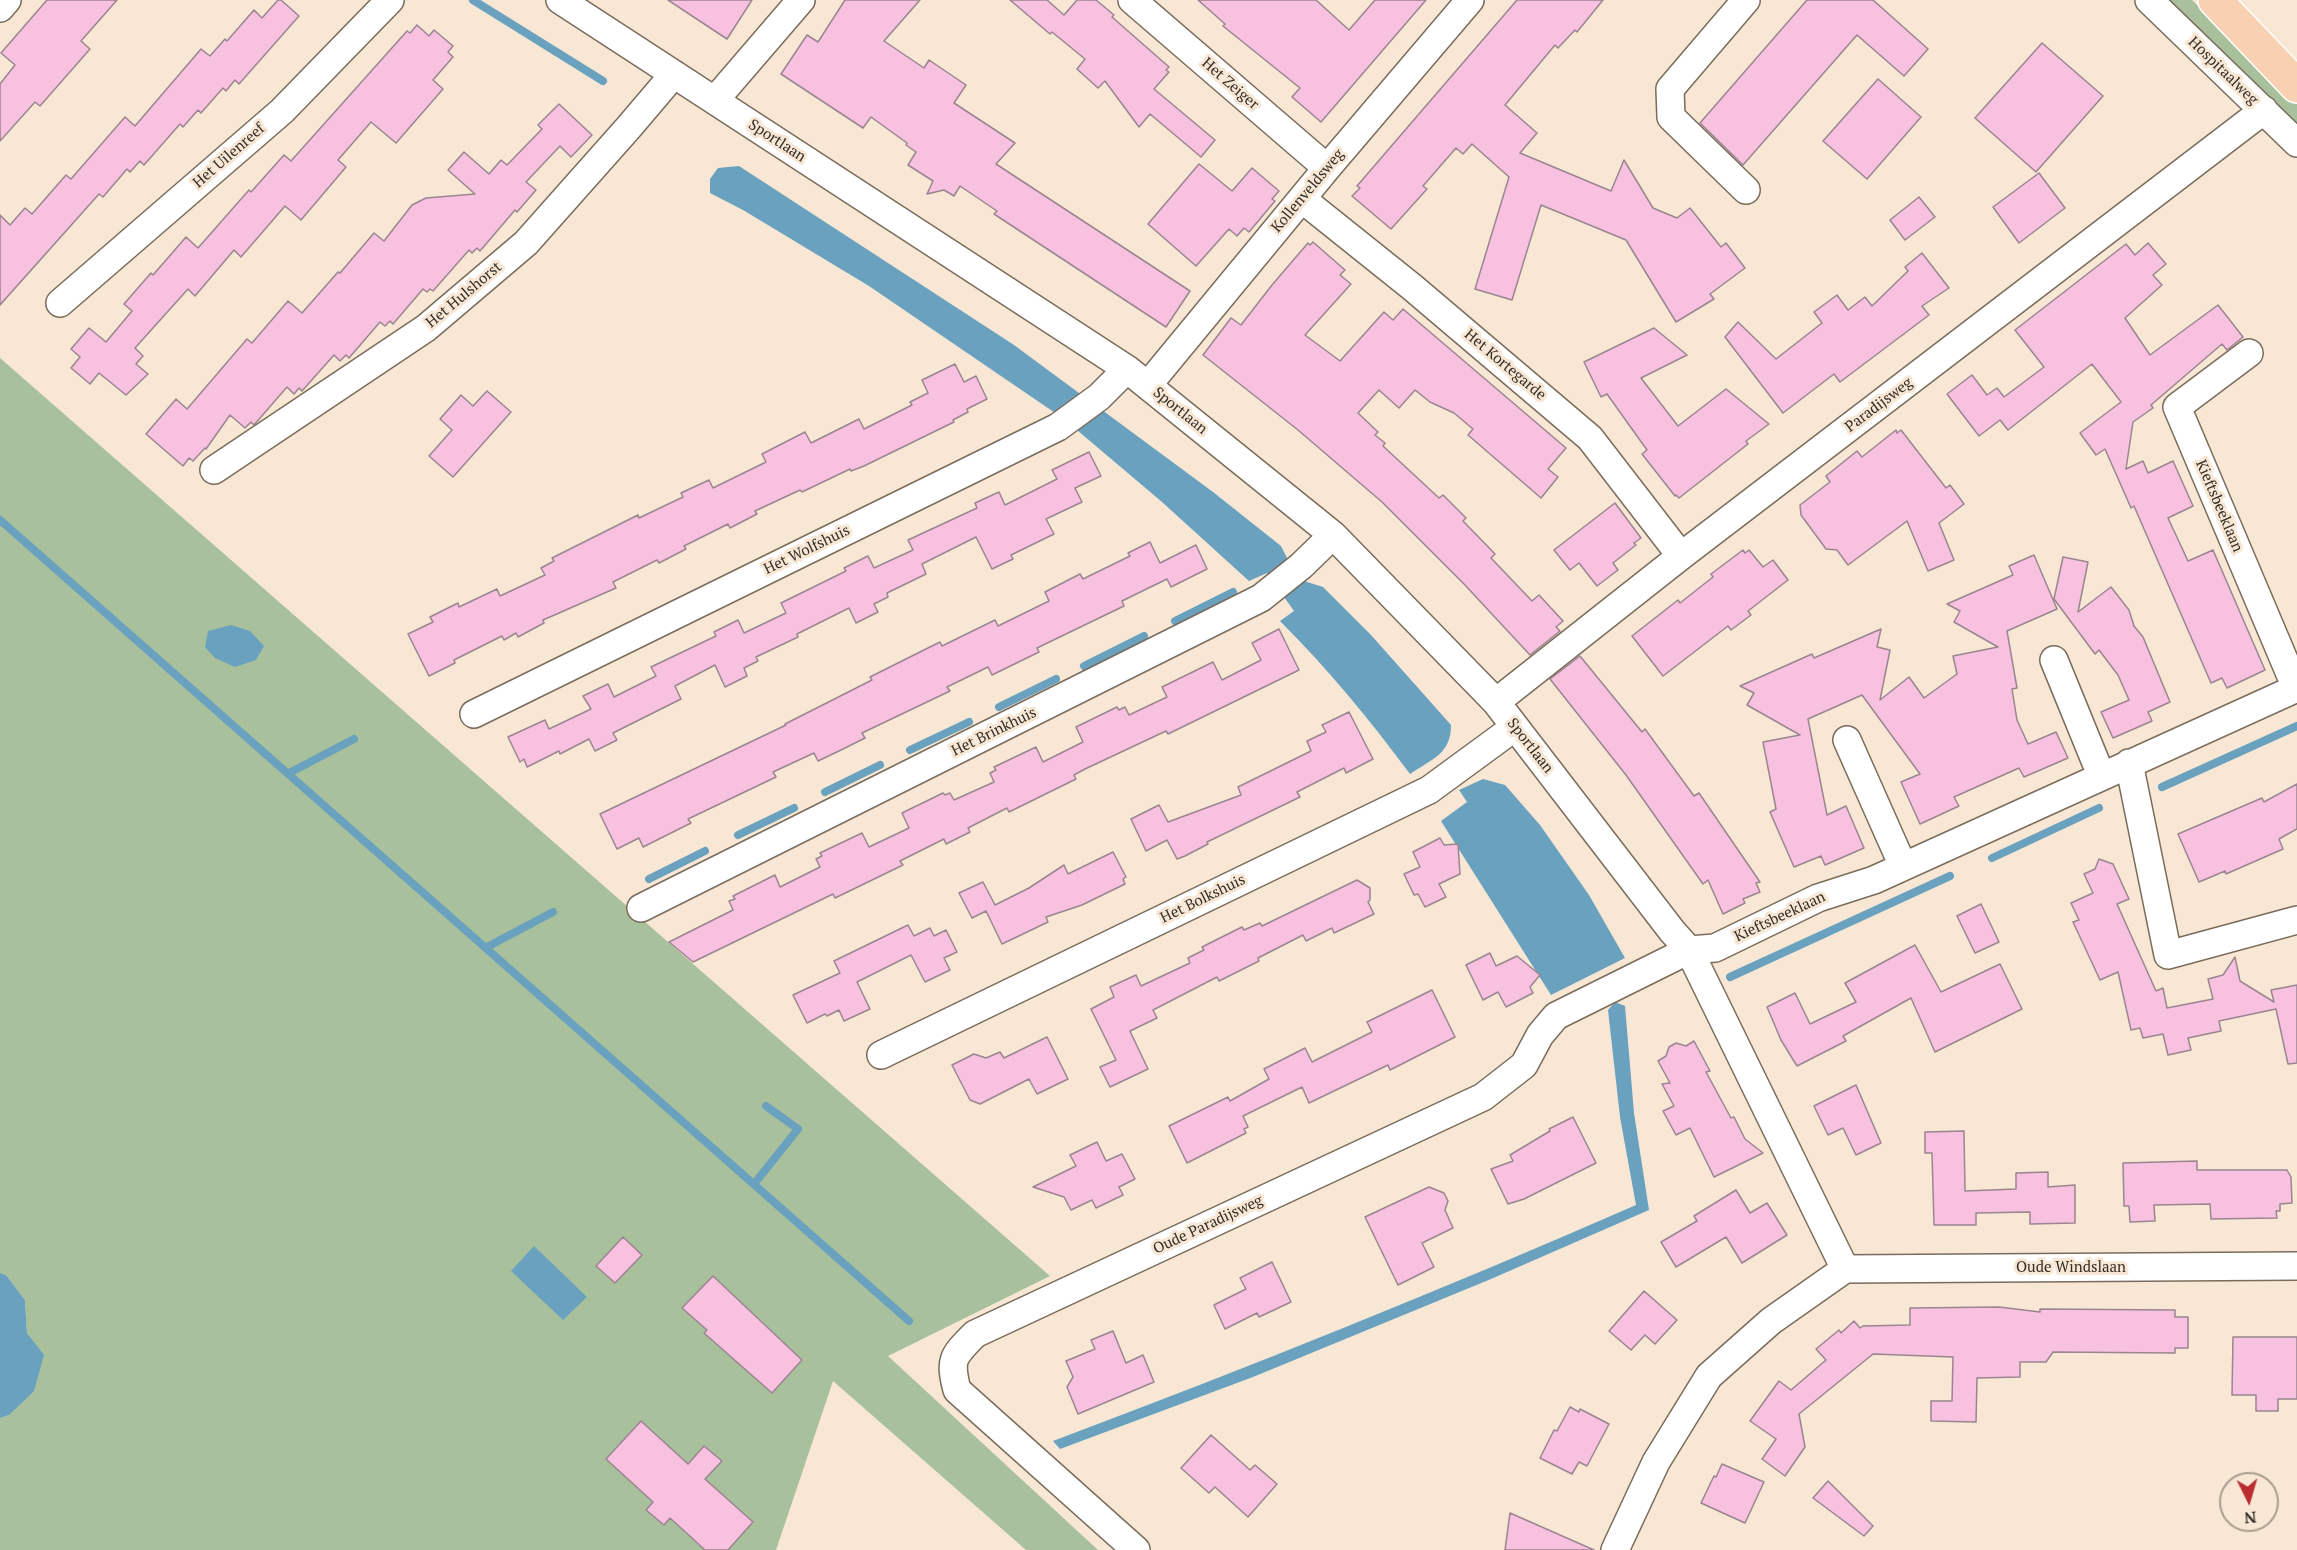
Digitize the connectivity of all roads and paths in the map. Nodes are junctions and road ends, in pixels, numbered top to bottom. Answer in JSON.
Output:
{"nodes":[{"id":1,"x":7,"y":0,"type":"edge"},
{"id":2,"x":390,"y":0,"type":"edge"},
{"id":3,"x":560,"y":0,"type":"edge"},
{"id":4,"x":801,"y":0,"type":"edge"},
{"id":5,"x":1132,"y":0,"type":"edge"},
{"id":6,"x":1470,"y":0,"type":"edge"},
{"id":7,"x":1746,"y":0,"type":"edge"},
{"id":8,"x":2149,"y":0,"type":"edge"},
{"id":9,"x":2215,"y":0,"type":"edge"},
{"id":10,"x":2225,"y":0,"type":"edge"},
{"id":11,"x":0,"y":8,"type":"edge"},
{"id":12,"x":2297,"y":59,"type":"edge"},
{"id":13,"x":674,"y":74,"type":"junction"},
{"id":14,"x":2297,"y":86,"type":"edge"},
{"id":15,"x":715,"y":100,"type":"junction"},
{"id":16,"x":2264,"y":110,"type":"junction"},
{"id":17,"x":2297,"y":143,"type":"edge"},
{"id":18,"x":1327,"y":168,"type":"junction"},
{"id":19,"x":1746,"y":190,"type":"dead end"},
{"id":20,"x":1302,"y":199,"type":"junction"},
{"id":21,"x":60,"y":303,"type":"dead end"},
{"id":22,"x":2249,"y":353,"type":"dead end"},
{"id":23,"x":1138,"y":377,"type":"junction"},
{"id":24,"x":214,"y":470,"type":"dead end"},
{"id":25,"x":1333,"y":535,"type":"junction"},
{"id":26,"x":1681,"y":556,"type":"junction"},
{"id":27,"x":2054,"y":660,"type":"dead end"},
{"id":28,"x":2297,"y":688,"type":"edge"},
{"id":29,"x":1496,"y":702,"type":"junction"},
{"id":30,"x":474,"y":714,"type":"dead end"},
{"id":31,"x":1515,"y":727,"type":"junction"},
{"id":32,"x":1847,"y":740,"type":"dead end"},
{"id":33,"x":2129,"y":763,"type":"junction"},
{"id":34,"x":2102,"y":776,"type":"junction"},
{"id":35,"x":1903,"y":866,"type":"junction"},
{"id":36,"x":641,"y":908,"type":"dead end"},
{"id":37,"x":2297,"y":920,"type":"edge"},
{"id":38,"x":1689,"y":950,"type":"junction"},
{"id":39,"x":881,"y":1055,"type":"dead end"},
{"id":40,"x":2297,"y":1266,"type":"edge"},
{"id":41,"x":1845,"y":1269,"type":"junction"},
{"id":42,"x":1136,"y":1550,"type":"edge"},
{"id":43,"x":1614,"y":1550,"type":"edge"}],
"edges":[{"from":1,"to":11,"type":"street"},
{"from":2,"to":21,"type":"street","name":"Het Uilenreef"},
{"from":3,"to":13,"type":"street","name":"Sportlaan"},
{"from":4,"to":15,"type":"street"},
{"from":5,"to":18,"type":"street","name":"Het Zeiger"},
{"from":6,"to":18,"type":"street","name":"Kollenveldsweg"},
{"from":7,"to":19,"type":"street"},
{"from":8,"to":16,"type":"street","name":"Hospitaalweg"},
{"from":9,"to":14,"type":"main road"},
{"from":10,"to":12,"type":"main road"},
{"from":13,"to":15,"type":"street","name":"Sportlaan"},
{"from":13,"to":24,"type":"street","name":"Het Hulshorst"},
{"from":15,"to":23,"type":"street","name":"Sportlaan"},
{"from":16,"to":17,"type":"street","name":"Hospitaalweg"},
{"from":16,"to":26,"type":"street","name":"Paradijsweg"},
{"from":18,"to":20,"type":"street","name":"Kollenveldsweg"},
{"from":20,"to":23,"type":"street","name":"Kollenveldsweg"},
{"from":20,"to":26,"type":"street","name":"Het Kortegarde"},
{"from":22,"to":28,"type":"street","name":"Kieftsbeeklaan"},
{"from":23,"to":25,"type":"street","name":"Sportlaan"},
{"from":23,"to":30,"type":"street","name":"Het Wolfshuis"},
{"from":25,"to":29,"type":"street","name":"Sportlaan"},
{"from":25,"to":36,"type":"street","name":"Het Brinkhuis"},
{"from":26,"to":29,"type":"street","name":"Paradijsweg"},
{"from":27,"to":34,"type":"street"},
{"from":28,"to":33,"type":"street","name":"Kieftsbeeklaan"},
{"from":29,"to":31,"type":"street","name":"Sportlaan"},
{"from":31,"to":38,"type":"street","name":"Sportlaan"},
{"from":31,"to":39,"type":"street","name":"Het Bolkshuis"},
{"from":32,"to":35,"type":"street"},
{"from":33,"to":34,"type":"street","name":"Kieftsbeeklaan"},
{"from":33,"to":37,"type":"street"},
{"from":34,"to":35,"type":"street","name":"Kieftsbeeklaan"},
{"from":35,"to":38,"type":"street","name":"Kieftsbeeklaan"},
{"from":38,"to":41,"type":"street"},
{"from":38,"to":42,"type":"street","name":"Oude Paradijsweg"},
{"from":40,"to":41,"type":"street","name":"Oude Windslaan"},
{"from":41,"to":43,"type":"street"}]}
